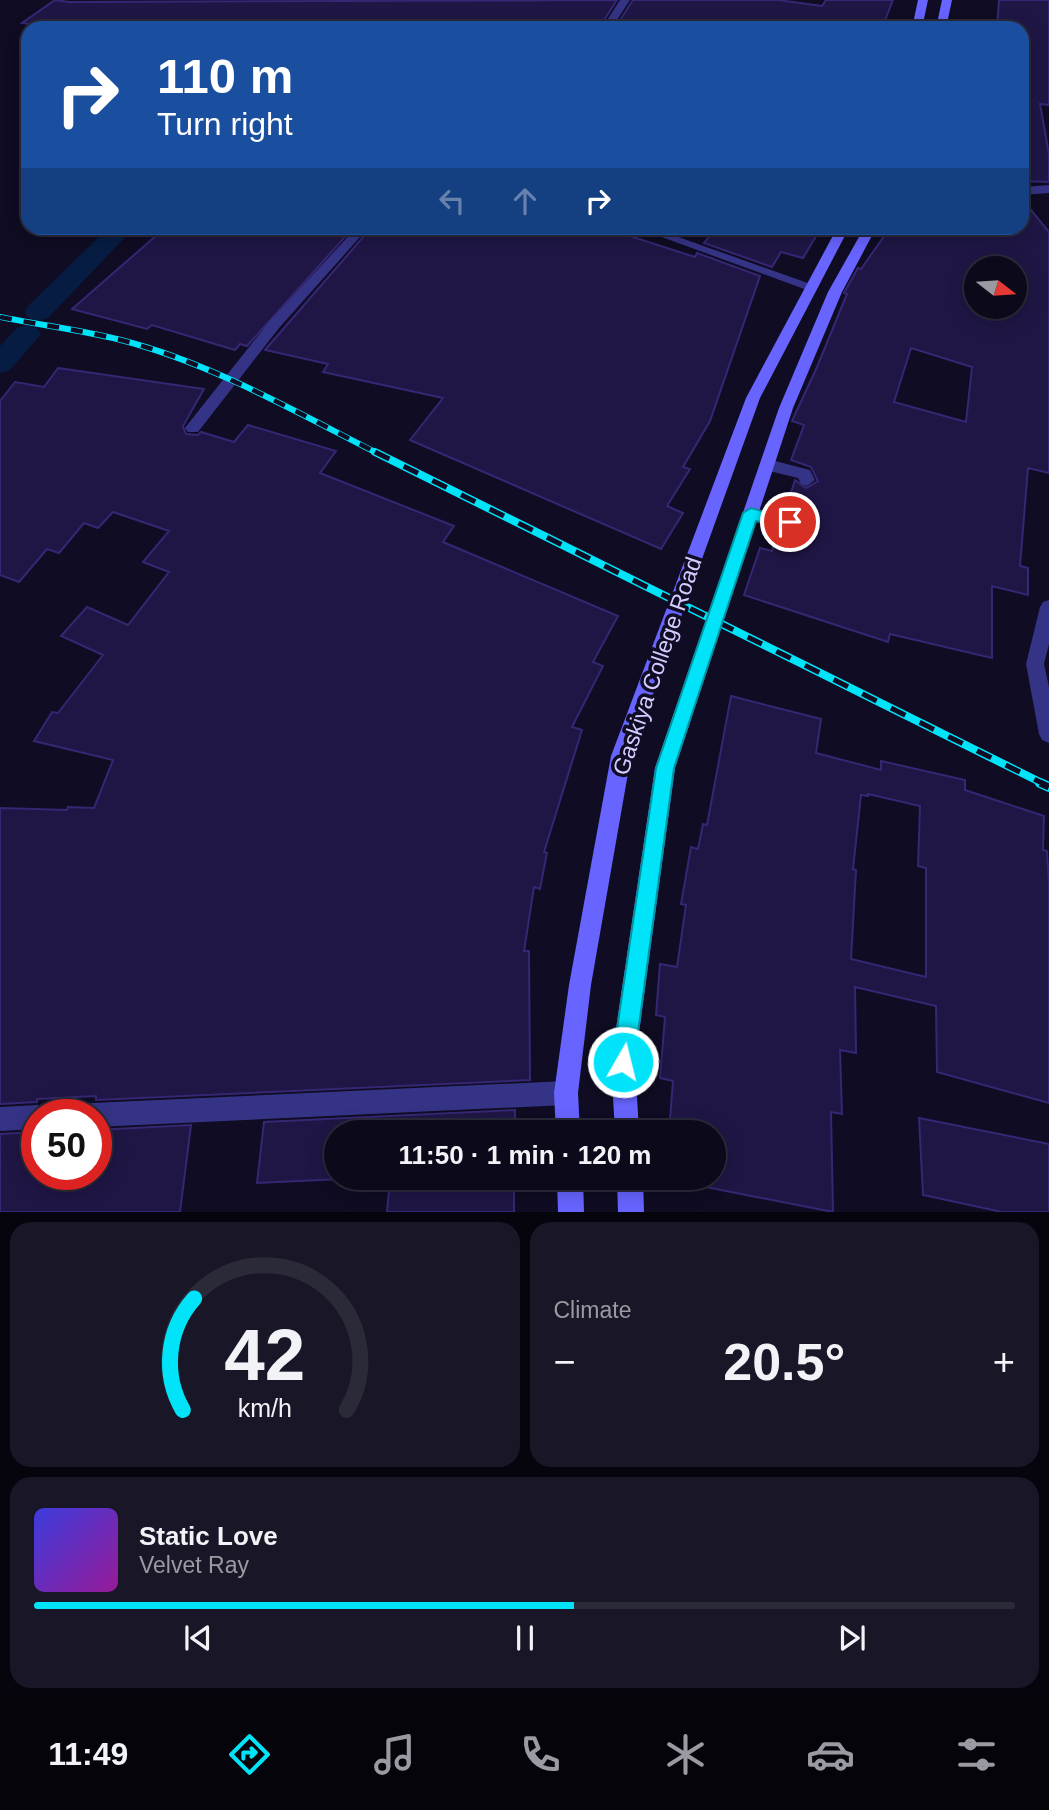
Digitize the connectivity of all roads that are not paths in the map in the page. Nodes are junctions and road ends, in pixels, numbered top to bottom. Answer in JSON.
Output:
{"nodes":[{"id":1,"x":625,"y":0,"type":"edge"},
{"id":2,"x":923,"y":0,"type":"edge"},
{"id":3,"x":947,"y":0,"type":"edge"},
{"id":4,"x":612,"y":21,"type":"edge"},
{"id":5,"x":918,"y":21,"type":"edge"},
{"id":6,"x":942,"y":21,"type":"edge"},
{"id":7,"x":1049,"y":189,"type":"edge"},
{"id":8,"x":1029,"y":190,"type":"edge"},
{"id":9,"x":355,"y":235,"type":"edge"},
{"id":10,"x":663,"y":235,"type":"edge"},
{"id":11,"x":839,"y":235,"type":"edge"},
{"id":12,"x":866,"y":235,"type":"edge"},
{"id":13,"x":812,"y":287,"type":"junction"},
{"id":14,"x":193,"y":428,"type":"dead end"},
{"id":15,"x":767,"y":465,"type":"junction"},
{"id":16,"x":807,"y":480,"type":"dead end"},
{"id":17,"x":751,"y":513,"type":"junction"},
{"id":18,"x":794,"y":517,"type":"dead end"},
{"id":19,"x":1049,"y":607,"type":"edge"},
{"id":20,"x":1049,"y":734,"type":"edge"},
{"id":21,"x":566,"y":1093,"type":"junction"},
{"id":22,"x":112,"y":1114,"type":"edge"},
{"id":23,"x":21,"y":1118,"type":"edge"},
{"id":24,"x":0,"y":1119,"type":"edge"},
{"id":25,"x":567,"y":1120,"type":"edge"},
{"id":26,"x":626,"y":1120,"type":"edge"},
{"id":27,"x":570,"y":1190,"type":"edge"},
{"id":28,"x":630,"y":1190,"type":"edge"},
{"id":29,"x":571,"y":1212,"type":"edge"},
{"id":30,"x":631,"y":1212,"type":"edge"}],
"edges":[{"from":1,"to":4,"type":"street"},
{"from":2,"to":5,"type":"main road"},
{"from":3,"to":6,"type":"main road"},
{"from":7,"to":8,"type":"street"},
{"from":9,"to":14,"type":"street"},
{"from":10,"to":13,"type":"street"},
{"from":11,"to":13,"type":"main road","name":"Gaskiya College Road"},
{"from":12,"to":15,"type":"main road","name":"Gaskiya College Road"},
{"from":13,"to":21,"type":"main road","name":"Gaskiya College Road"},
{"from":15,"to":16,"type":"street"},
{"from":15,"to":17,"type":"main road","name":"Gaskiya College Road"},
{"from":17,"to":18,"type":"street"},
{"from":17,"to":26,"type":"main road","name":"Gaskiya College Road"},
{"from":19,"to":20,"type":"street"},
{"from":21,"to":22,"type":"street"},
{"from":21,"to":25,"type":"main road","name":"Gaskiya College Road"},
{"from":23,"to":24,"type":"street"},
{"from":27,"to":29,"type":"main road"},
{"from":28,"to":30,"type":"main road"}]}
